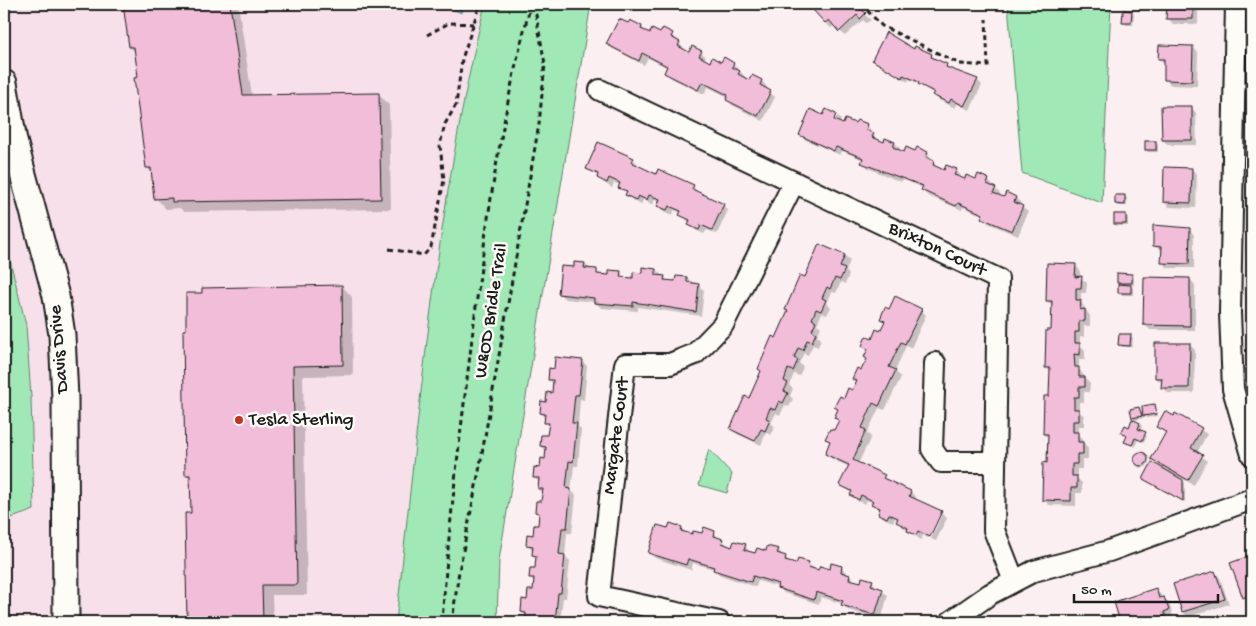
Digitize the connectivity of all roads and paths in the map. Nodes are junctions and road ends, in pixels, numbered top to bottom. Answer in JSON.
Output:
{"nodes":[{"id":1,"x":480,"y":4,"type":"edge"},
{"id":2,"x":532,"y":4,"type":"edge"},
{"id":3,"x":862,"y":4,"type":"edge"},
{"id":4,"x":1236,"y":4,"type":"edge"},
{"id":5,"x":986,"y":19,"type":"dead end"},
{"id":6,"x":475,"y":24,"type":"junction"},
{"id":7,"x":427,"y":35,"type":"dead end"},
{"id":8,"x":4,"y":83,"type":"edge"},
{"id":9,"x":600,"y":90,"type":"dead end"},
{"id":10,"x":794,"y":182,"type":"junction"},
{"id":11,"x":389,"y":249,"type":"dead end"},
{"id":12,"x":936,"y":363,"type":"dead end"},
{"id":13,"x":1252,"y":456,"type":"edge"},
{"id":14,"x":995,"y":462,"type":"junction"},
{"id":15,"x":1252,"y":499,"type":"edge"},
{"id":16,"x":1014,"y":581,"type":"junction"},
{"id":17,"x":66,"y":622,"type":"edge"},
{"id":18,"x":442,"y":622,"type":"edge"},
{"id":19,"x":452,"y":622,"type":"edge"},
{"id":20,"x":719,"y":622,"type":"edge"},
{"id":21,"x":950,"y":622,"type":"edge"}],
"edges":[{"from":1,"to":6,"type":"path"},
{"from":2,"to":18,"type":"path"},
{"from":2,"to":19,"type":"path","name":"W&OD Bridle Trail"},
{"from":3,"to":5,"type":"path"},
{"from":4,"to":13,"type":"street"},
{"from":6,"to":7,"type":"path"},
{"from":6,"to":11,"type":"path"},
{"from":8,"to":17,"type":"main road","name":"Davis Drive"},
{"from":9,"to":10,"type":"street","name":"Brixton Court"},
{"from":10,"to":14,"type":"street","name":"Brixton Court"},
{"from":10,"to":20,"type":"street","name":"Margate Court"},
{"from":12,"to":14,"type":"street"},
{"from":14,"to":16,"type":"street","name":"Brixton Court"},
{"from":15,"to":16,"type":"street"},
{"from":16,"to":21,"type":"street"}]}
